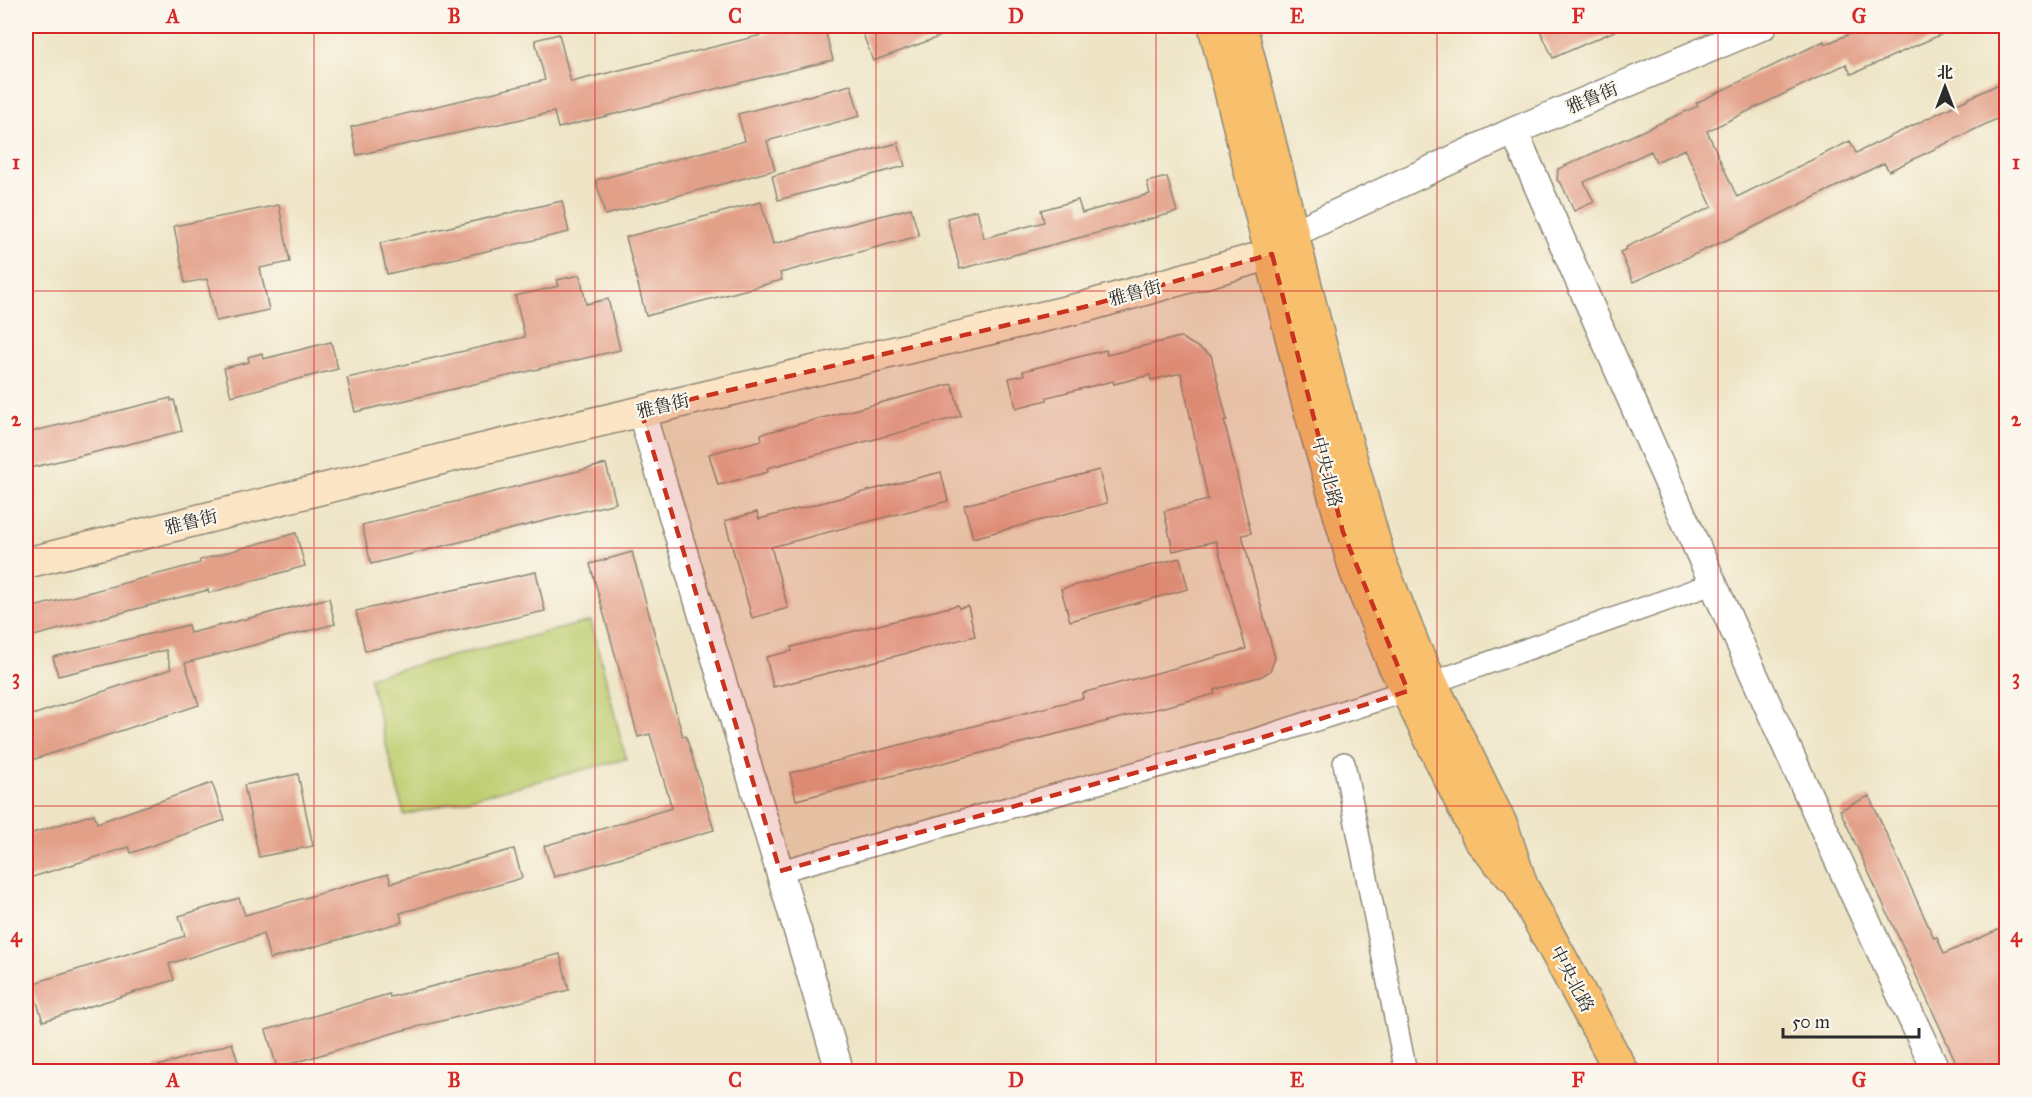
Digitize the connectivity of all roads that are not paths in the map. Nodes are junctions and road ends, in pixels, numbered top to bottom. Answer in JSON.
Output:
{"nodes":[{"id":1,"x":1215,"y":26,"type":"edge"},
{"id":2,"x":1240,"y":26,"type":"edge"},
{"id":3,"x":1763,"y":26,"type":"edge"},
{"id":4,"x":1514,"y":131,"type":"junction"},
{"id":5,"x":1277,"y":241,"type":"junction"},
{"id":6,"x":641,"y":411,"type":"junction"},
{"id":7,"x":26,"y":542,"type":"edge"},
{"id":8,"x":26,"y":563,"type":"edge"},
{"id":9,"x":1712,"y":584,"type":"junction"},
{"id":10,"x":1420,"y":687,"type":"junction"},
{"id":11,"x":1344,"y":763,"type":"dead end"},
{"id":12,"x":780,"y":871,"type":"junction"},
{"id":13,"x":840,"y":1071,"type":"edge"},
{"id":14,"x":1406,"y":1071,"type":"edge"},
{"id":15,"x":1622,"y":1071,"type":"edge"},
{"id":16,"x":1936,"y":1071,"type":"edge"}],
"edges":[{"from":1,"to":5,"type":"main road","name":"中央北路"},
{"from":2,"to":5,"type":"main road","name":"中央北路"},
{"from":3,"to":4,"type":"street","name":"雅鲁街"},
{"from":4,"to":5,"type":"street","name":"雅鲁街"},
{"from":4,"to":9,"type":"street"},
{"from":5,"to":6,"type":"main road","name":"雅鲁街"},
{"from":5,"to":7,"type":"main road","name":"雅鲁街"},
{"from":5,"to":10,"type":"main road","name":"中央北路"},
{"from":6,"to":8,"type":"main road","name":"雅鲁街"},
{"from":6,"to":12,"type":"street"},
{"from":9,"to":10,"type":"street"},
{"from":9,"to":16,"type":"street"},
{"from":10,"to":12,"type":"street"},
{"from":10,"to":15,"type":"main road","name":"中央北路"},
{"from":11,"to":14,"type":"street"},
{"from":12,"to":13,"type":"street"}]}
